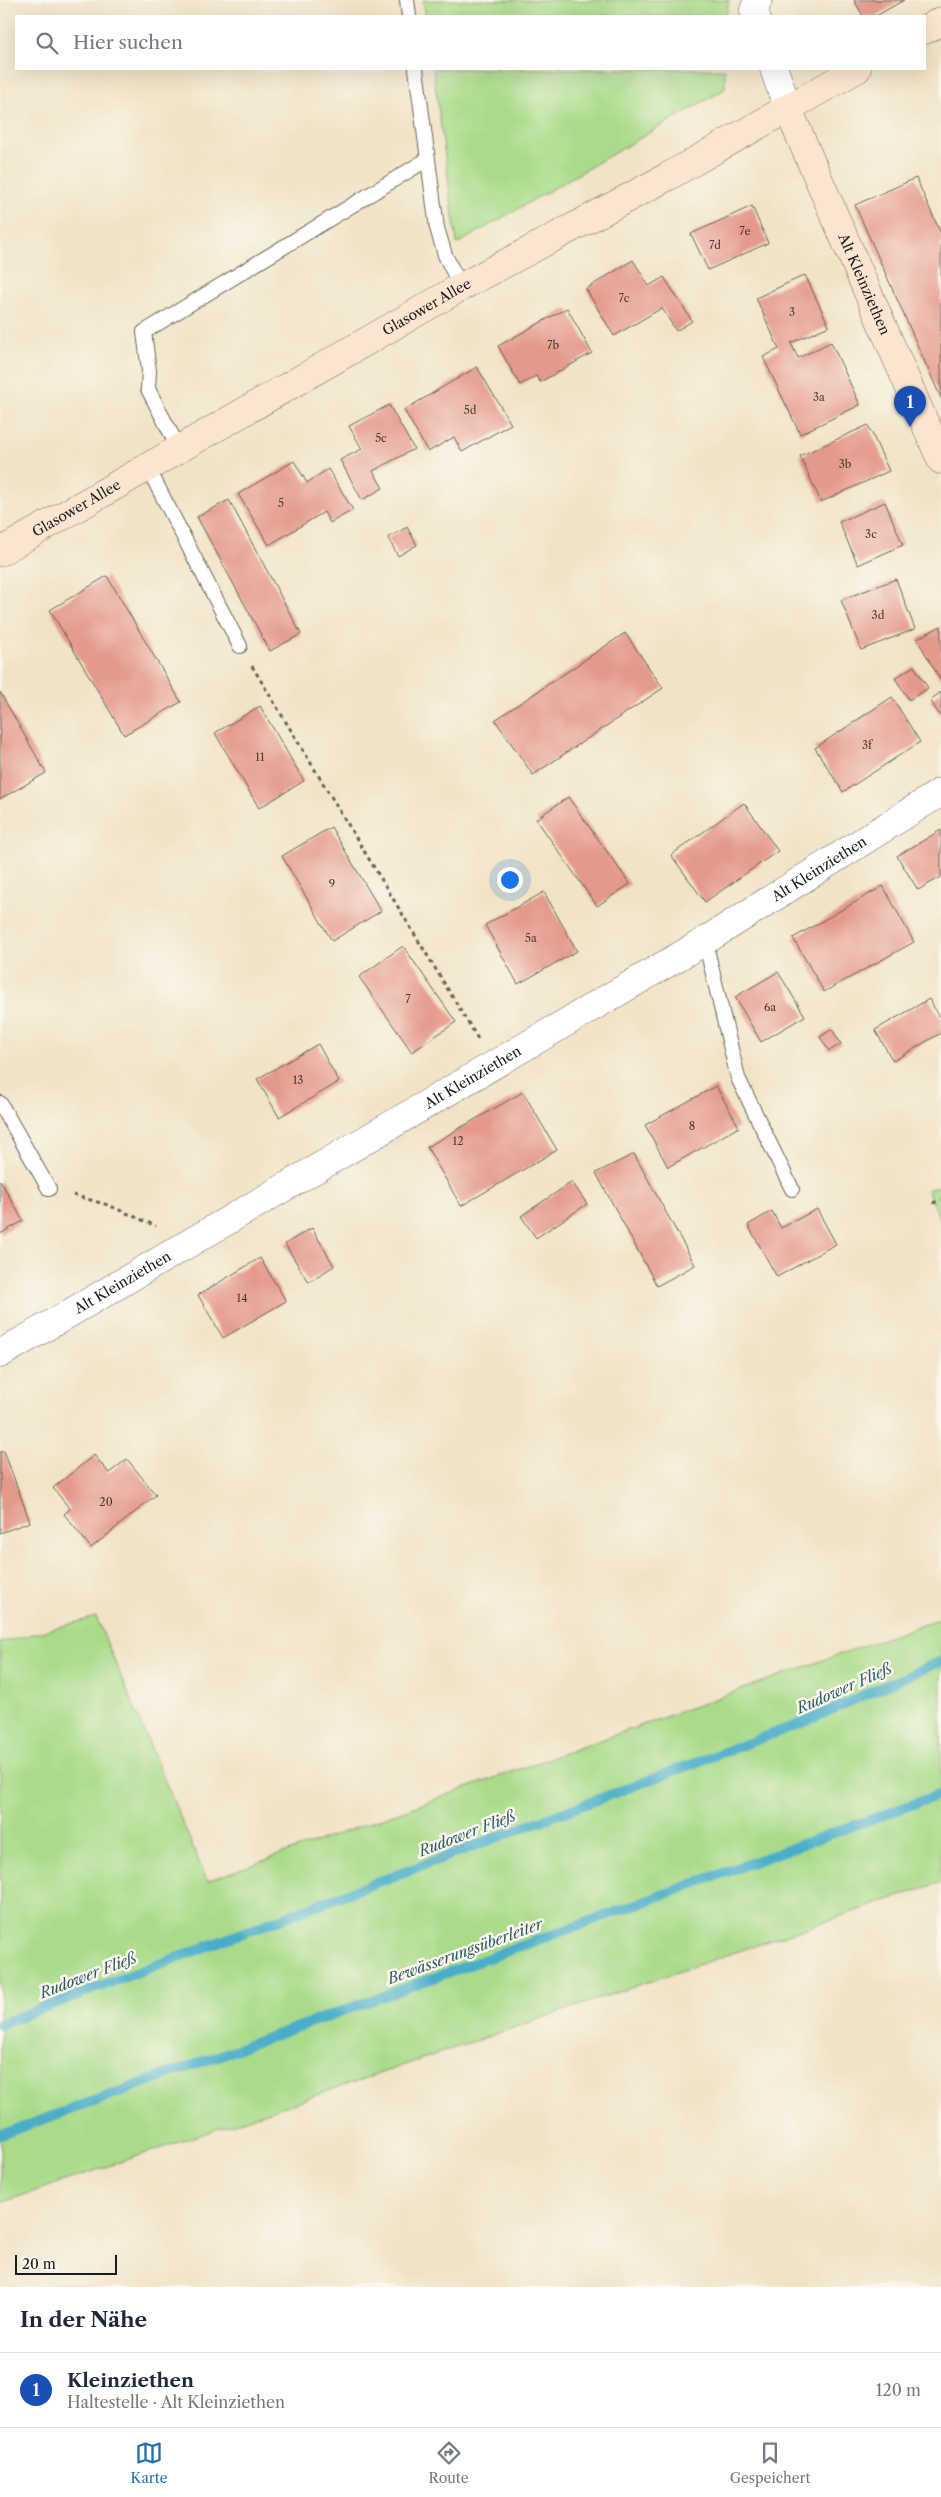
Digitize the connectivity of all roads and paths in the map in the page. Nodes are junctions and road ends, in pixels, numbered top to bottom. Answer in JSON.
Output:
{"nodes":[{"id":1,"x":407,"y":0,"type":"edge"},
{"id":2,"x":758,"y":0,"type":"edge"},
{"id":3,"x":409,"y":15,"type":"edge"},
{"id":4,"x":756,"y":15,"type":"edge"},
{"id":5,"x":941,"y":21,"type":"edge"},
{"id":6,"x":926,"y":29,"type":"edge"},
{"id":7,"x":416,"y":70,"type":"edge"},
{"id":8,"x":774,"y":70,"type":"edge"},
{"id":9,"x":855,"y":70,"type":"edge"},
{"id":10,"x":788,"y":109,"type":"junction"},
{"id":11,"x":428,"y":159,"type":"junction"},
{"id":12,"x":461,"y":287,"type":"junction"},
{"id":13,"x":179,"y":449,"type":"junction"},
{"id":14,"x":941,"y":460,"type":"edge"},
{"id":15,"x":148,"y":468,"type":"junction"},
{"id":16,"x":0,"y":552,"type":"edge"},
{"id":17,"x":240,"y":646,"type":"joint"},
{"id":18,"x":941,"y":792,"type":"edge"},
{"id":19,"x":705,"y":941,"type":"junction"},
{"id":20,"x":493,"y":1066,"type":"junction"},
{"id":21,"x":0,"y":1103,"type":"edge"},
{"id":22,"x":49,"y":1188,"type":"joint"},
{"id":23,"x":792,"y":1189,"type":"dead end"},
{"id":24,"x":941,"y":1200,"type":"edge"},
{"id":25,"x":932,"y":1203,"type":"dead end"},
{"id":26,"x":174,"y":1250,"type":"junction"},
{"id":27,"x":0,"y":1354,"type":"edge"}],
"edges":[{"from":1,"to":3,"type":"lane"},
{"from":2,"to":4,"type":"street"},
{"from":5,"to":6,"type":"main road"},
{"from":7,"to":11,"type":"lane"},
{"from":8,"to":10,"type":"street"},
{"from":9,"to":10,"type":"main road","name":"Glasower Allee"},
{"from":10,"to":12,"type":"main road","name":"Glasower Allee"},
{"from":10,"to":14,"type":"main road","name":"Alt Kleinziethen"},
{"from":11,"to":12,"type":"lane"},
{"from":11,"to":13,"type":"lane"},
{"from":12,"to":13,"type":"main road","name":"Glasower Allee"},
{"from":13,"to":15,"type":"main road","name":"Glasower Allee"},
{"from":15,"to":16,"type":"main road","name":"Glasower Allee"},
{"from":15,"to":17,"type":"lane"},
{"from":17,"to":20,"type":"path"},
{"from":18,"to":19,"type":"street","name":"Alt Kleinziethen"},
{"from":19,"to":20,"type":"street","name":"Alt Kleinziethen"},
{"from":19,"to":23,"type":"lane"},
{"from":20,"to":26,"type":"street","name":"Alt Kleinziethen"},
{"from":21,"to":22,"type":"lane"},
{"from":22,"to":26,"type":"path"},
{"from":24,"to":25,"type":"path"},
{"from":26,"to":27,"type":"street","name":"Alt Kleinziethen"}]}
